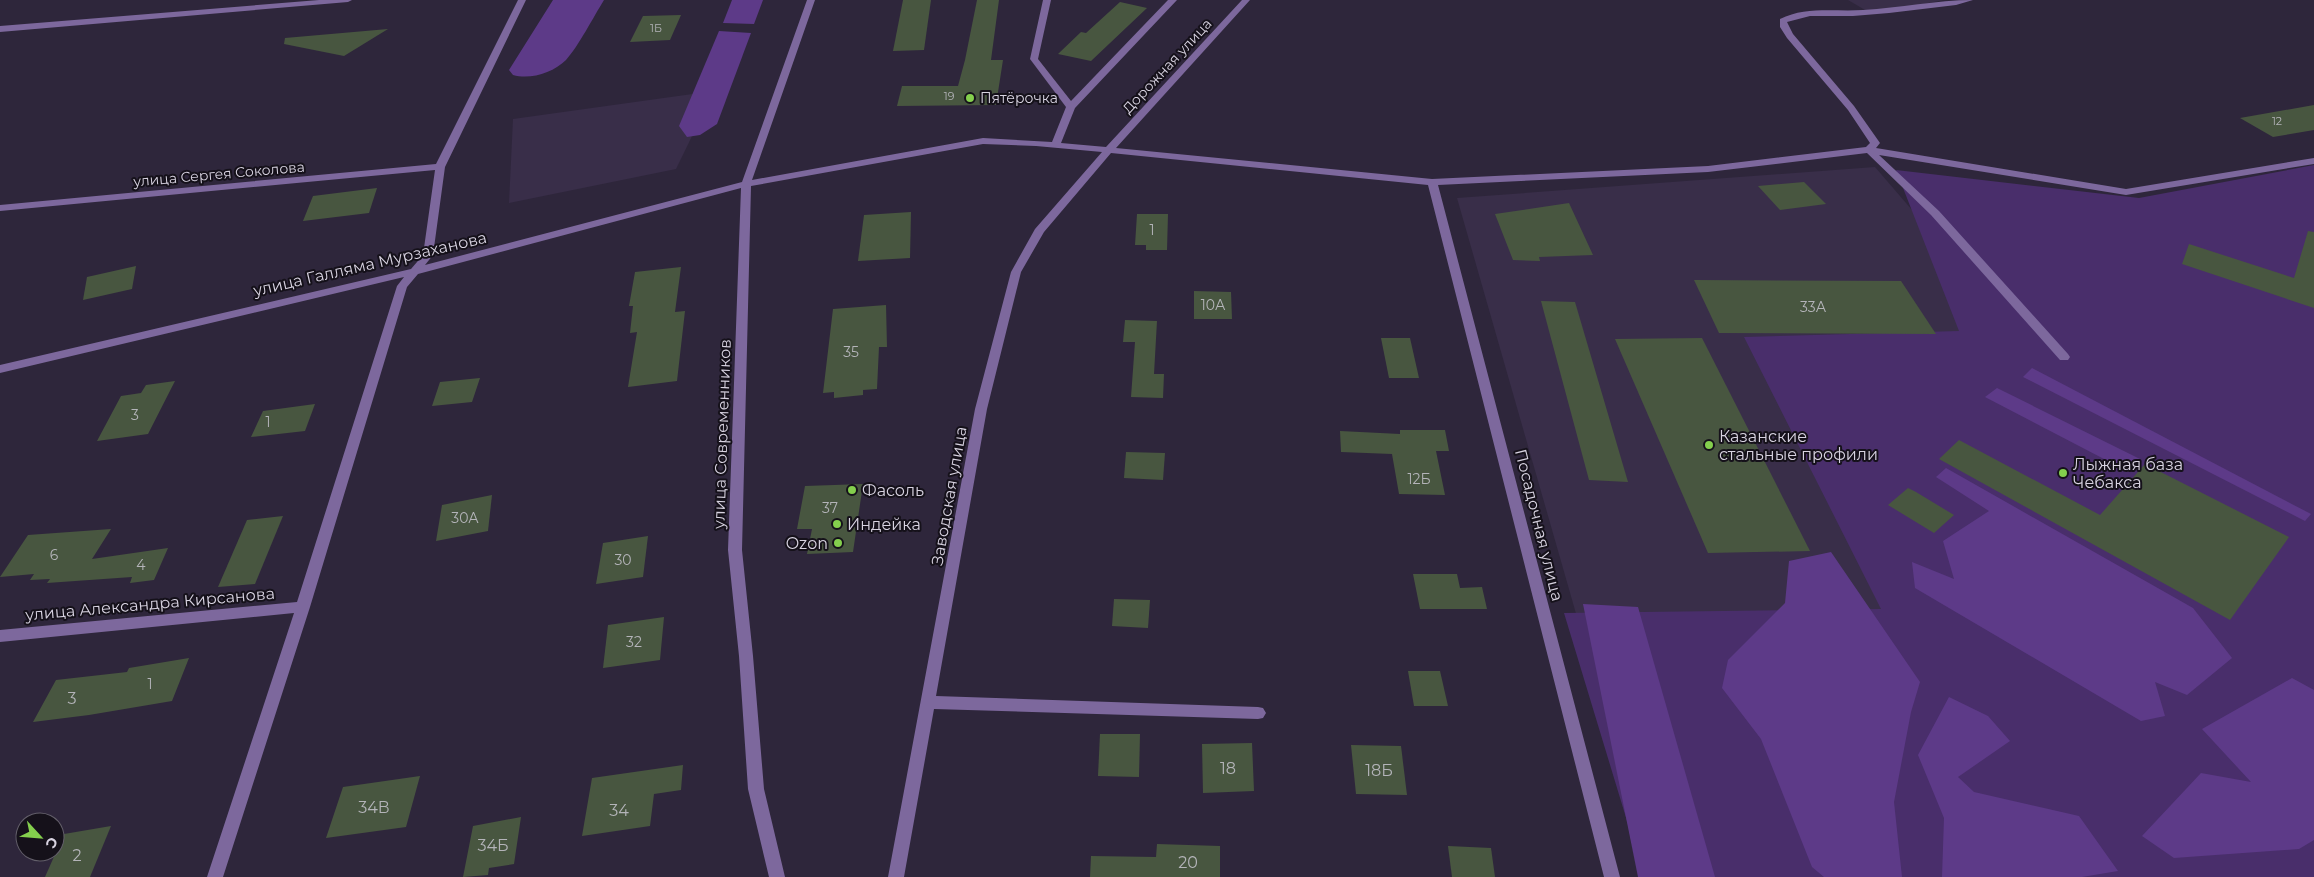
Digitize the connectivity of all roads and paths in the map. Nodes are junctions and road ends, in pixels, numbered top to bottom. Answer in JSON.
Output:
{"nodes":[{"id":1,"x":348,"y":0,"type":"edge"},
{"id":2,"x":522,"y":0,"type":"edge"},
{"id":3,"x":811,"y":0,"type":"edge"},
{"id":4,"x":1047,"y":0,"type":"edge"},
{"id":5,"x":1173,"y":0,"type":"edge"},
{"id":6,"x":1246,"y":0,"type":"edge"},
{"id":7,"x":1969,"y":0,"type":"edge"},
{"id":8,"x":0,"y":28,"type":"edge"},
{"id":9,"x":1071,"y":108,"type":"junction"},
{"id":10,"x":1055,"y":145,"type":"junction"},
{"id":11,"x":1868,"y":150,"type":"junction"},
{"id":12,"x":1108,"y":151,"type":"junction"},
{"id":13,"x":2314,"y":161,"type":"edge"},
{"id":14,"x":440,"y":167,"type":"junction"},
{"id":15,"x":1432,"y":182,"type":"junction"},
{"id":16,"x":746,"y":184,"type":"junction"},
{"id":17,"x":0,"y":208,"type":"edge"},
{"id":18,"x":416,"y":270,"type":"junction"},
{"id":19,"x":2064,"y":357,"type":"dead end"},
{"id":20,"x":0,"y":368,"type":"edge"},
{"id":21,"x":303,"y":607,"type":"junction"},
{"id":22,"x":0,"y":636,"type":"edge"},
{"id":23,"x":929,"y":702,"type":"junction"},
{"id":24,"x":1258,"y":713,"type":"dead end"},
{"id":25,"x":215,"y":877,"type":"edge"},
{"id":26,"x":777,"y":877,"type":"edge"},
{"id":27,"x":896,"y":877,"type":"edge"},
{"id":28,"x":1612,"y":877,"type":"edge"}],
"edges":[{"from":1,"to":8,"type":"street"},
{"from":2,"to":14,"type":"street"},
{"from":3,"to":16,"type":"street","name":"улица Современников"},
{"from":4,"to":9,"type":"street"},
{"from":5,"to":9,"type":"street"},
{"from":6,"to":12,"type":"street","name":"Дорожная улица"},
{"from":7,"to":11,"type":"street"},
{"from":9,"to":10,"type":"street"},
{"from":10,"to":12,"type":"street","name":"улица Галляма Мурзаханова"},
{"from":10,"to":16,"type":"street","name":"улица Галляма Мурзаханова"},
{"from":11,"to":13,"type":"street","name":"улица Галляма Мурзаханова"},
{"from":11,"to":15,"type":"street","name":"улица Галляма Мурзаханова"},
{"from":11,"to":19,"type":"street"},
{"from":12,"to":15,"type":"street","name":"улица Галляма Мурзаханова"},
{"from":12,"to":23,"type":"street","name":"Заводская улица"},
{"from":14,"to":17,"type":"street","name":"улица Сергея Соколова"},
{"from":14,"to":18,"type":"street"},
{"from":15,"to":28,"type":"street","name":"Посадочная улица"},
{"from":16,"to":18,"type":"street","name":"улица Галляма Мурзаханова"},
{"from":16,"to":26,"type":"street","name":"улица Современников"},
{"from":18,"to":20,"type":"street","name":"улица Галляма Мурзаханова"},
{"from":18,"to":21,"type":"street"},
{"from":21,"to":22,"type":"street","name":"улица Александра Кирсанова"},
{"from":21,"to":25,"type":"street"},
{"from":23,"to":24,"type":"street"},
{"from":23,"to":27,"type":"street","name":"Заводская улица"}]}
